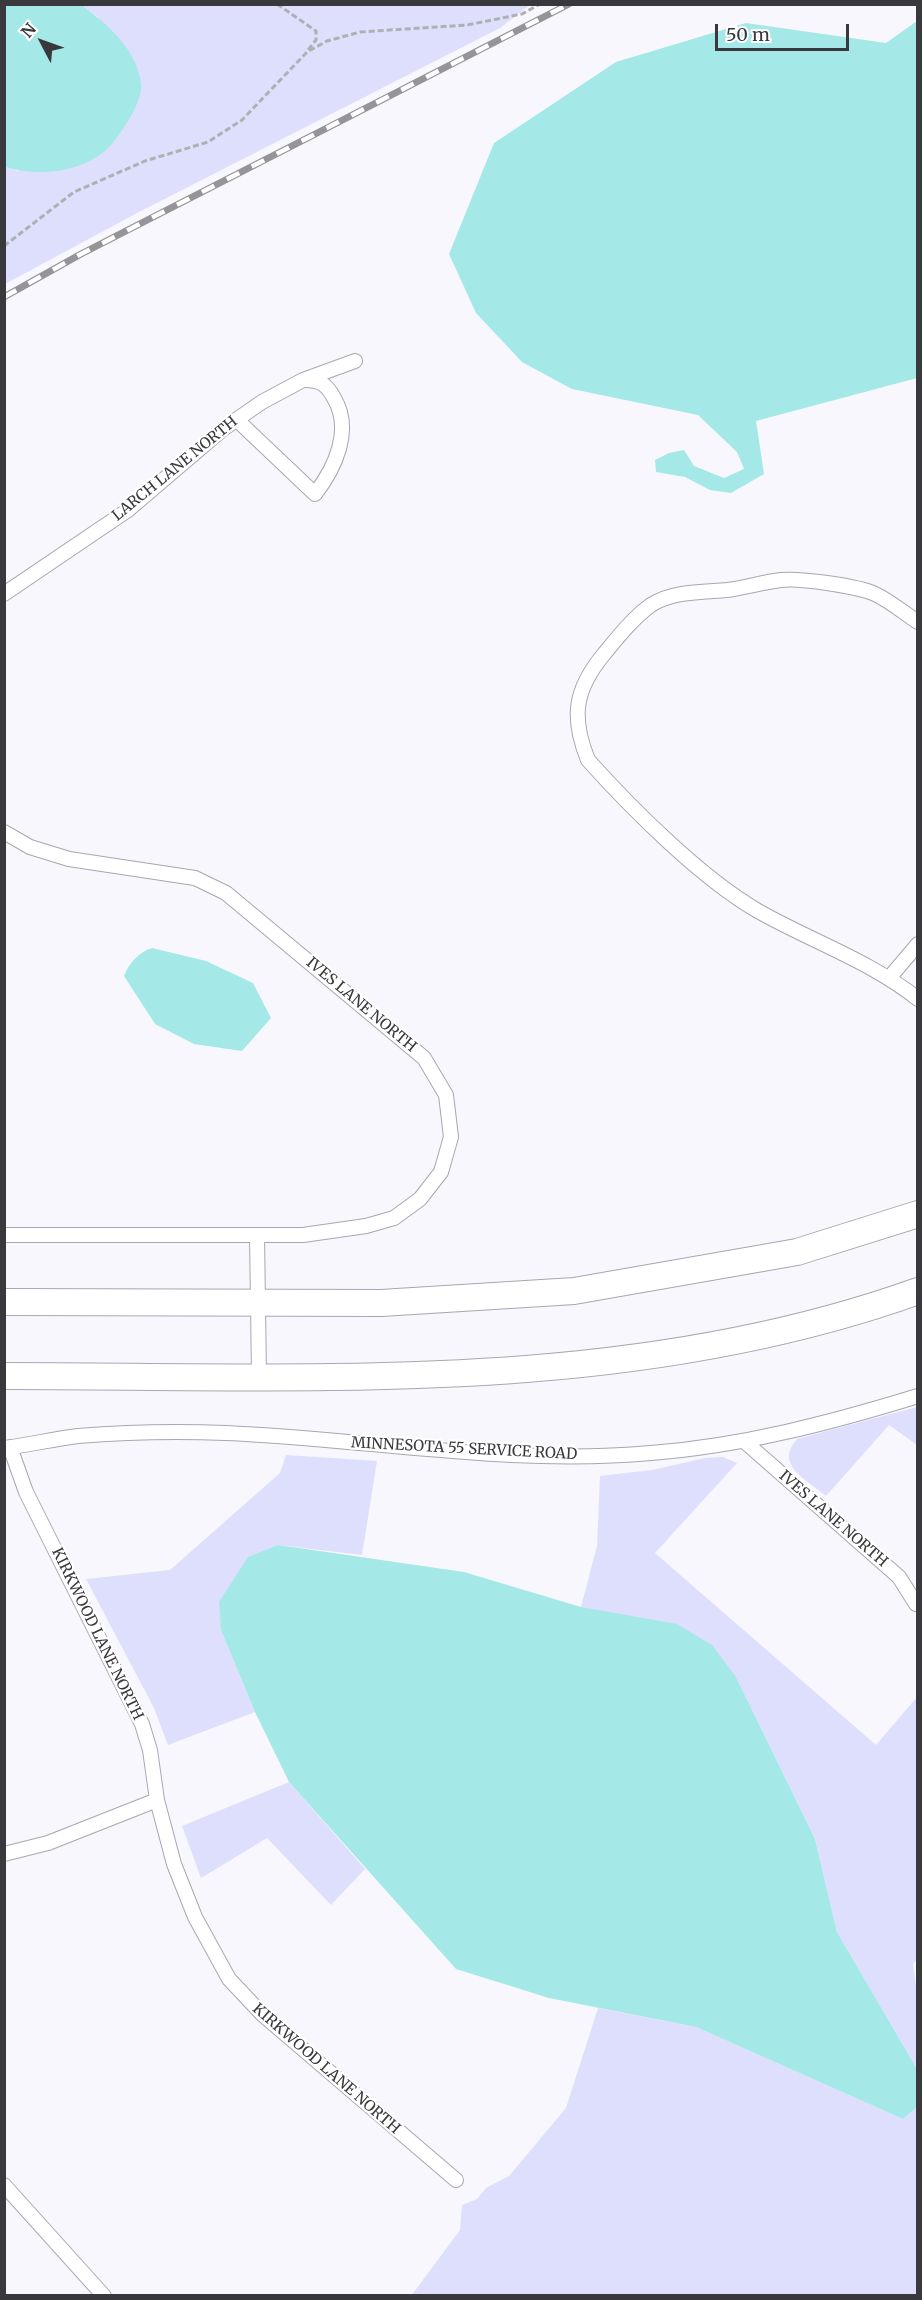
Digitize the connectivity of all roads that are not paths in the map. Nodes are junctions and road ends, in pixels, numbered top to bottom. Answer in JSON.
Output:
{"nodes":[{"id":1,"x":355,"y":361,"type":"dead end"},
{"id":2,"x":303,"y":380,"type":"junction"},
{"id":3,"x":237,"y":420,"type":"junction"},
{"id":4,"x":4,"y":594,"type":"edge"},
{"id":5,"x":918,"y":622,"type":"edge"},
{"id":6,"x":4,"y":832,"type":"edge"},
{"id":7,"x":918,"y":944,"type":"edge"},
{"id":8,"x":890,"y":977,"type":"junction"},
{"id":9,"x":918,"y":999,"type":"edge"},
{"id":10,"x":918,"y":1214,"type":"edge"},
{"id":11,"x":4,"y":1235,"type":"edge"},
{"id":12,"x":257,"y":1235,"type":"junction"},
{"id":13,"x":918,"y":1291,"type":"edge"},
{"id":14,"x":4,"y":1302,"type":"edge"},
{"id":15,"x":258,"y":1303,"type":"junction"},
{"id":16,"x":4,"y":1376,"type":"edge"},
{"id":17,"x":259,"y":1376,"type":"junction"},
{"id":18,"x":918,"y":1396,"type":"edge"},
{"id":19,"x":744,"y":1441,"type":"junction"},
{"id":20,"x":7,"y":1447,"type":"edge"},
{"id":21,"x":916,"y":1604,"type":"dead end"},
{"id":22,"x":157,"y":1800,"type":"junction"},
{"id":23,"x":4,"y":1854,"type":"edge"},
{"id":24,"x":456,"y":2180,"type":"dead end"},
{"id":25,"x":4,"y":2185,"type":"edge"},
{"id":26,"x":104,"y":2295,"type":"edge"}],
"edges":[{"from":1,"to":2,"type":"street","name":"LARCH LANE NORTH"},
{"from":2,"to":3,"type":"street","name":"LARCH LANE NORTH"},
{"from":2,"to":3,"type":"street"},
{"from":3,"to":4,"type":"street","name":"LARCH LANE NORTH"},
{"from":5,"to":8,"type":"street"},
{"from":6,"to":12,"type":"street","name":"IVES LANE NORTH"},
{"from":7,"to":8,"type":"street"},
{"from":8,"to":9,"type":"street"},
{"from":10,"to":15,"type":"highway"},
{"from":11,"to":12,"type":"street","name":"IVES LANE NORTH"},
{"from":12,"to":15,"type":"street"},
{"from":13,"to":17,"type":"highway"},
{"from":14,"to":15,"type":"highway"},
{"from":15,"to":17,"type":"street"},
{"from":16,"to":17,"type":"highway"},
{"from":18,"to":19,"type":"street","name":"MINNESOTA 55 SERVICE ROAD"},
{"from":19,"to":20,"type":"street","name":"MINNESOTA 55 SERVICE ROAD"},
{"from":19,"to":21,"type":"street","name":"IVES LANE NORTH"},
{"from":20,"to":22,"type":"street","name":"KIRKWOOD LANE NORTH"},
{"from":22,"to":23,"type":"street"},
{"from":22,"to":24,"type":"street","name":"KIRKWOOD LANE NORTH"},
{"from":25,"to":26,"type":"street"}]}
